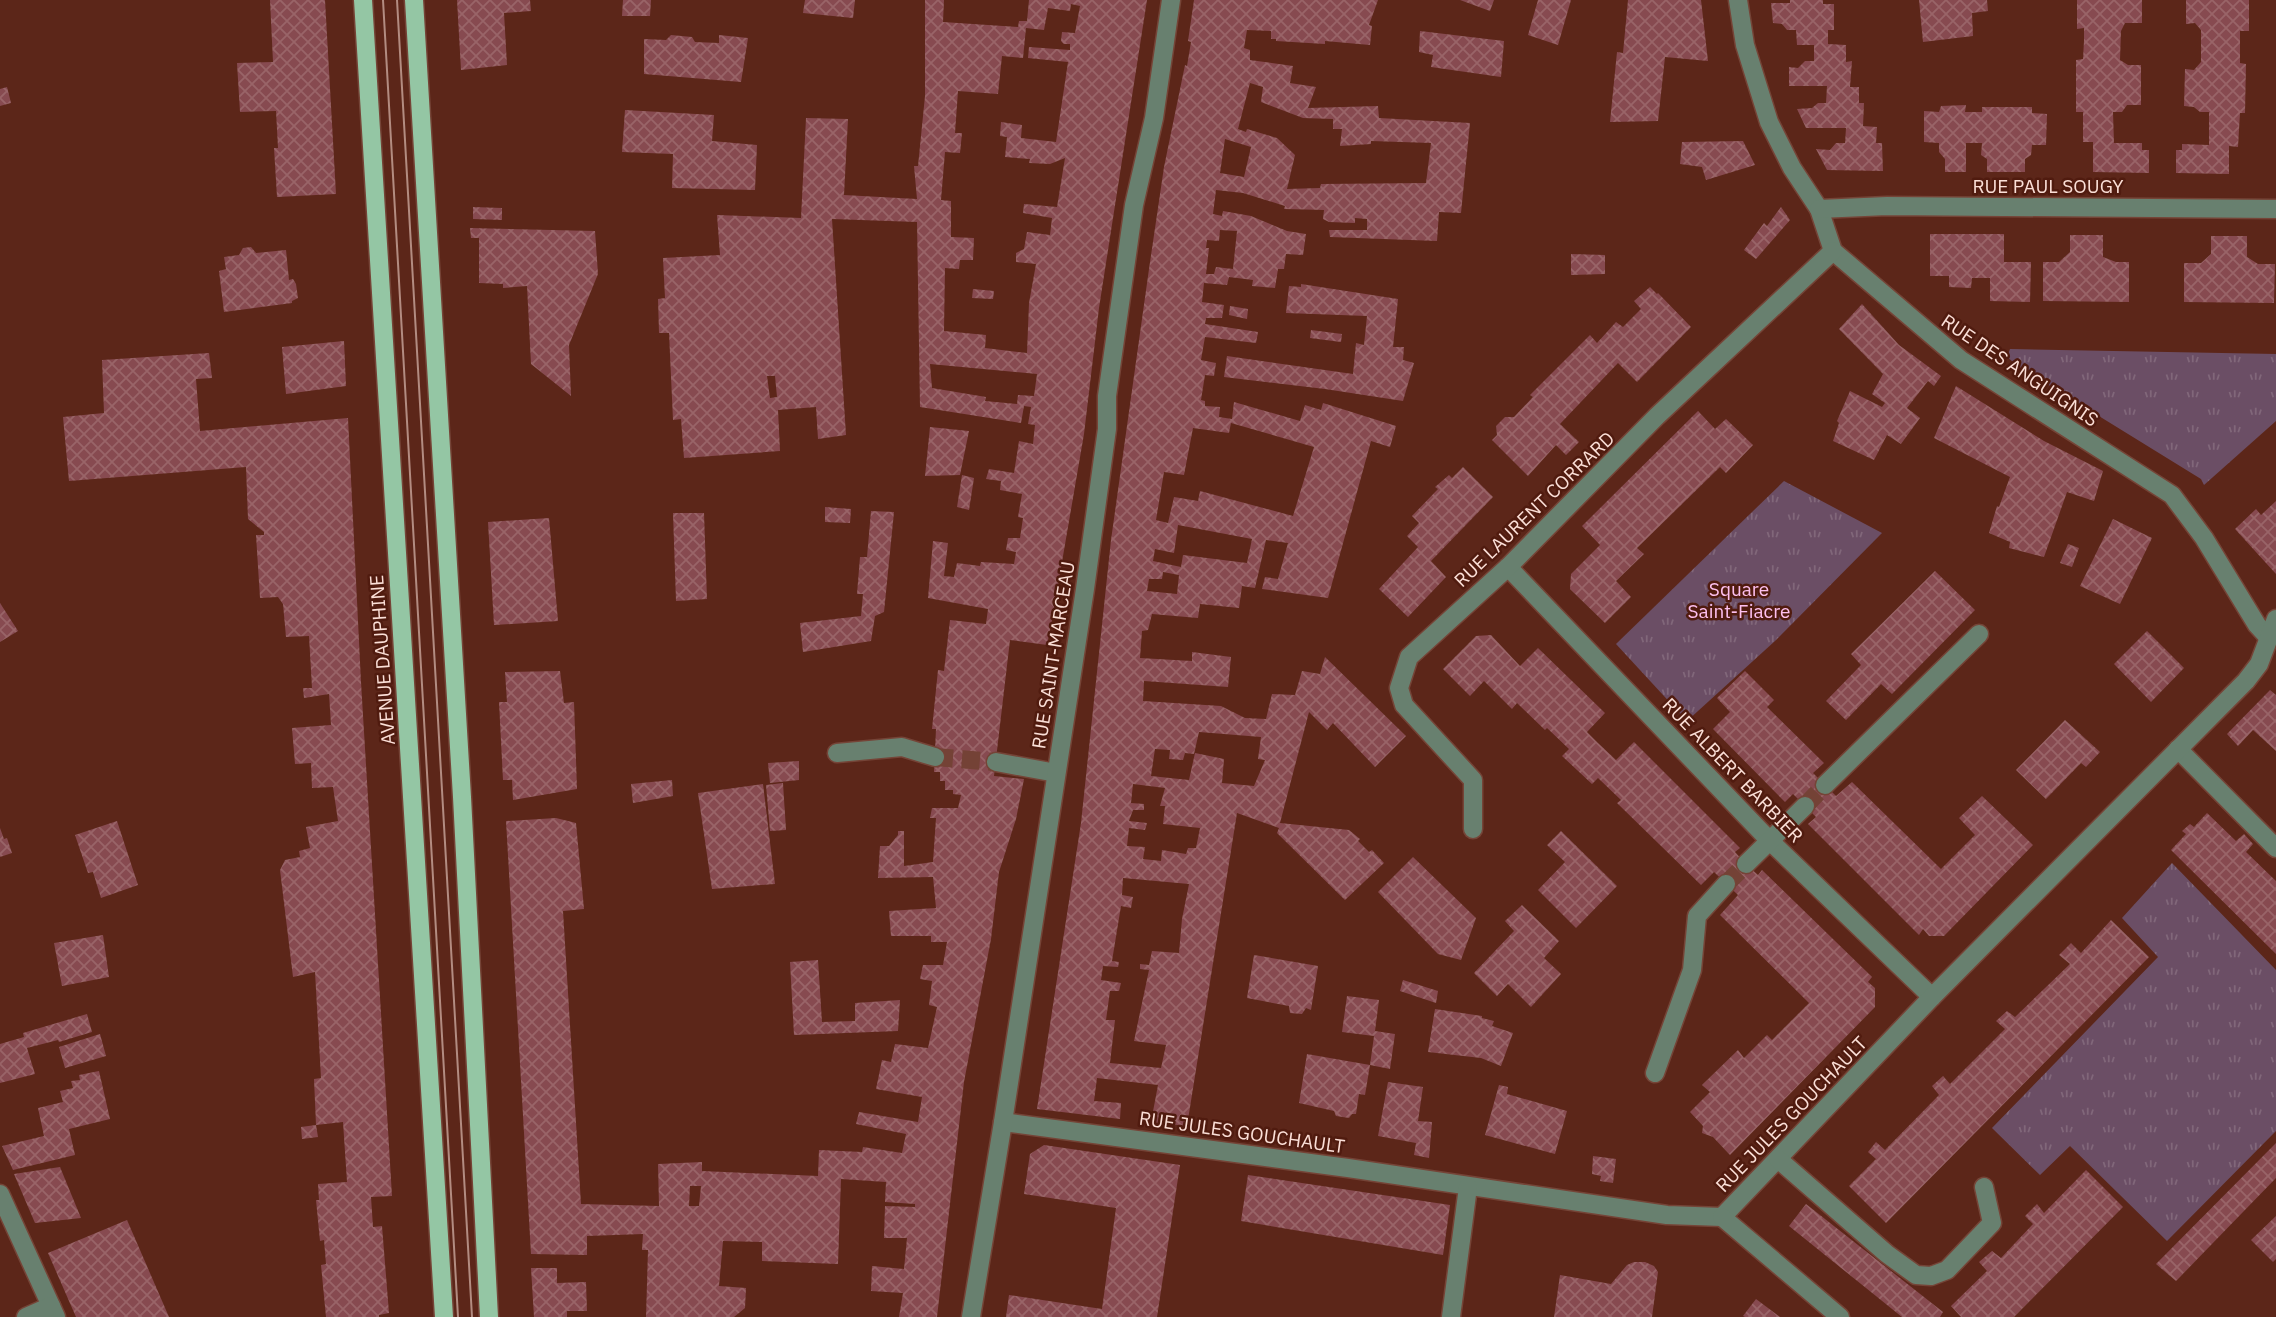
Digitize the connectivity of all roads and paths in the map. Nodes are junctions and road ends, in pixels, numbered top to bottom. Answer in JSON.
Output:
{"nodes":[{"id":1,"x":363,"y":0,"type":"edge"},
{"id":2,"x":414,"y":0,"type":"edge"},
{"id":3,"x":1171,"y":0,"type":"edge"},
{"id":4,"x":1738,"y":0,"type":"edge"},
{"id":5,"x":1819,"y":209,"type":"junction"},
{"id":6,"x":2276,"y":209,"type":"edge"},
{"id":7,"x":1833,"y":251,"type":"junction"},
{"id":8,"x":1508,"y":567,"type":"junction"},
{"id":9,"x":2276,"y":619,"type":"edge"},
{"id":10,"x":1979,"y":634,"type":"dead end"},
{"id":11,"x":2267,"y":643,"type":"junction"},
{"id":12,"x":2276,"y":664,"type":"edge"},
{"id":13,"x":2178,"y":749,"type":"junction"},
{"id":14,"x":837,"y":753,"type":"dead end"},
{"id":15,"x":935,"y":757,"type":"tunnel mouth"},
{"id":16,"x":996,"y":762,"type":"tunnel mouth"},
{"id":17,"x":1056,"y":773,"type":"junction"},
{"id":18,"x":1825,"y":785,"type":"tunnel mouth"},
{"id":19,"x":1805,"y":806,"type":"tunnel mouth"},
{"id":20,"x":1473,"y":829,"type":"dead end"},
{"id":21,"x":1770,"y":841,"type":"junction"},
{"id":22,"x":2276,"y":848,"type":"edge"},
{"id":23,"x":1746,"y":864,"type":"tunnel mouth"},
{"id":24,"x":1726,"y":884,"type":"tunnel mouth"},
{"id":25,"x":1932,"y":997,"type":"junction"},
{"id":26,"x":1655,"y":1073,"type":"dead end"},
{"id":27,"x":1003,"y":1122,"type":"junction"},
{"id":28,"x":1778,"y":1159,"type":"junction"},
{"id":29,"x":1468,"y":1187,"type":"junction"},
{"id":30,"x":1984,"y":1187,"type":"dead end"},
{"id":31,"x":0,"y":1194,"type":"edge"},
{"id":32,"x":1722,"y":1217,"type":"junction"},
{"id":33,"x":54,"y":1311,"type":"edge"},
{"id":34,"x":26,"y":1317,"type":"edge"},
{"id":35,"x":443,"y":1317,"type":"edge"},
{"id":36,"x":489,"y":1317,"type":"edge"},
{"id":37,"x":971,"y":1317,"type":"edge"},
{"id":38,"x":1451,"y":1317,"type":"edge"},
{"id":39,"x":1840,"y":1317,"type":"edge"}],
"edges":[{"from":1,"to":35,"type":"main road","name":"AVENUE DAUPHINE"},
{"from":2,"to":36,"type":"main road"},
{"from":3,"to":17,"type":"street","name":"RUE SAINT-MARCEAU"},
{"from":4,"to":5,"type":"street"},
{"from":5,"to":6,"type":"street","name":"RUE PAUL SOUGY"},
{"from":5,"to":7,"type":"street"},
{"from":7,"to":8,"type":"street","name":"RUE LAURENT CORRARD"},
{"from":7,"to":11,"type":"street","name":"RUE DES ANGUIGNIS"},
{"from":8,"to":20,"type":"street","name":"RUE LAURENT CORRARD"},
{"from":8,"to":21,"type":"street","name":"RUE ALBERT BARBIER"},
{"from":9,"to":11,"type":"street","name":"RUE JULES GOUCHAULT"},
{"from":10,"to":18,"type":"street"},
{"from":11,"to":12,"type":"street","name":"RUE DES ANGUIGNIS"},
{"from":11,"to":13,"type":"street","name":"RUE JULES GOUCHAULT"},
{"from":13,"to":22,"type":"street"},
{"from":13,"to":25,"type":"street","name":"RUE JULES GOUCHAULT"},
{"from":14,"to":15,"type":"street"},
{"from":16,"to":17,"type":"street"},
{"from":17,"to":27,"type":"street","name":"RUE SAINT-MARCEAU"},
{"from":19,"to":21,"type":"street"},
{"from":21,"to":23,"type":"street"},
{"from":21,"to":25,"type":"street","name":"RUE ALBERT BARBIER"},
{"from":24,"to":26,"type":"street"},
{"from":25,"to":28,"type":"street","name":"RUE JULES GOUCHAULT"},
{"from":27,"to":29,"type":"street","name":"RUE JULES GOUCHAULT"},
{"from":27,"to":37,"type":"street","name":"RUE SAINT-MARCEAU"},
{"from":28,"to":30,"type":"street"},
{"from":28,"to":32,"type":"street","name":"RUE JULES GOUCHAULT"},
{"from":29,"to":32,"type":"street","name":"RUE JULES GOUCHAULT"},
{"from":29,"to":38,"type":"street"},
{"from":31,"to":33,"type":"street"},
{"from":32,"to":39,"type":"street"},
{"from":33,"to":34,"type":"street"}]}
